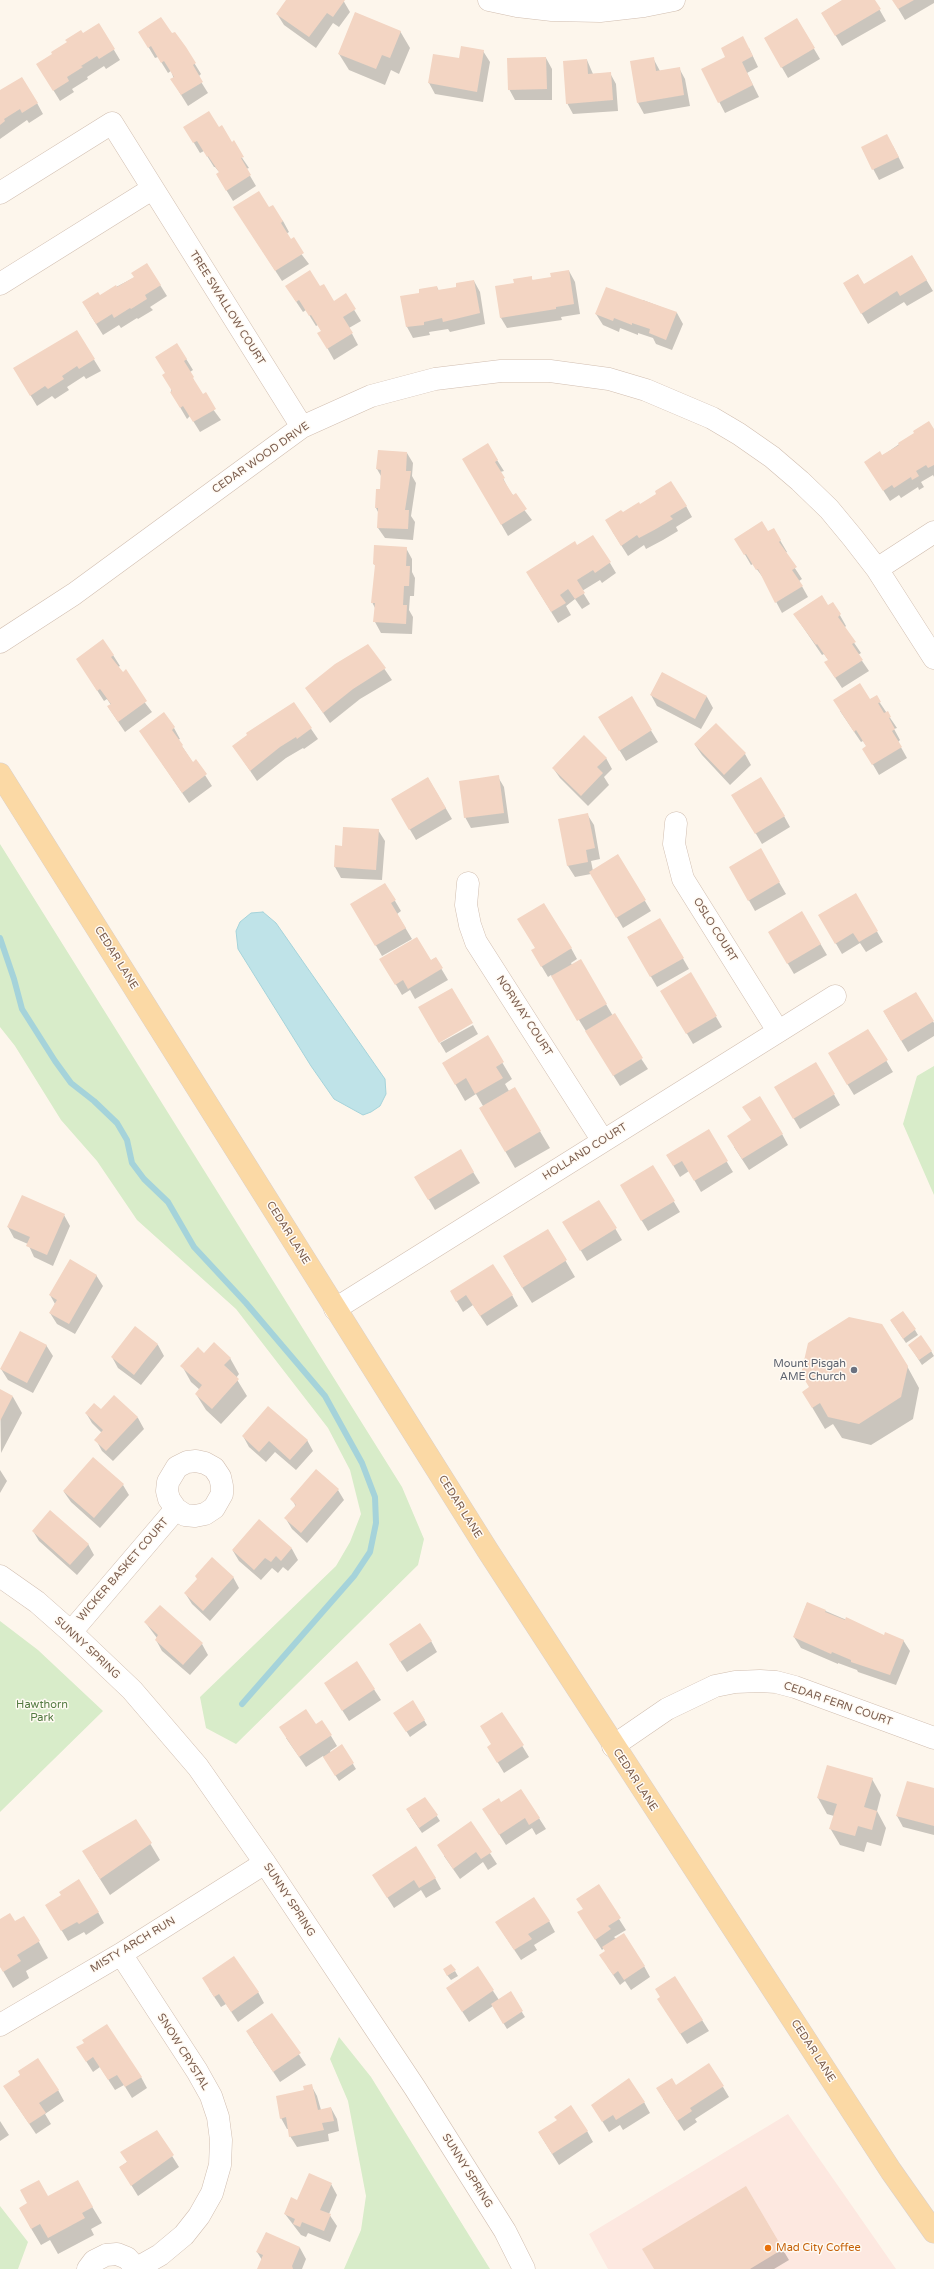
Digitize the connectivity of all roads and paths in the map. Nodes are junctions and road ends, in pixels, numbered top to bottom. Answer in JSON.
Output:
{"nodes":[{"id":1,"x":489,"y":0,"type":"edge"},
{"id":2,"x":674,"y":0,"type":"edge"},
{"id":3,"x":152,"y":189,"type":"junction"},
{"id":4,"x":0,"y":193,"type":"edge"},
{"id":5,"x":0,"y":284,"type":"edge"},
{"id":6,"x":302,"y":428,"type":"junction"},
{"id":7,"x":934,"y":532,"type":"edge"},
{"id":8,"x":877,"y":569,"type":"junction"},
{"id":9,"x":0,"y":642,"type":"edge"},
{"id":10,"x":934,"y":658,"type":"edge"},
{"id":11,"x":0,"y":774,"type":"edge"},
{"id":12,"x":676,"y":823,"type":"dead end"},
{"id":13,"x":468,"y":883,"type":"dead end"},
{"id":14,"x":835,"y":996,"type":"dead end"},
{"id":15,"x":778,"y":1031,"type":"junction"},
{"id":16,"x":603,"y":1141,"type":"junction"},
{"id":17,"x":335,"y":1309,"type":"junction"},
{"id":18,"x":176,"y":1509,"type":"dead end"},
{"id":19,"x":0,"y":1576,"type":"edge"},
{"id":20,"x":71,"y":1632,"type":"junction"},
{"id":21,"x":934,"y":1738,"type":"edge"},
{"id":22,"x":613,"y":1746,"type":"junction"},
{"id":23,"x":265,"y":1863,"type":"junction"},
{"id":24,"x":121,"y":1954,"type":"junction"},
{"id":25,"x":0,"y":2026,"type":"edge"},
{"id":26,"x":934,"y":2232,"type":"edge"},
{"id":27,"x":137,"y":2268,"type":"edge"},
{"id":28,"x":88,"y":2269,"type":"edge"},
{"id":29,"x":524,"y":2269,"type":"edge"}],
"edges":[{"from":1,"to":2,"type":"street"},
{"from":3,"to":4,"type":"street","name":"TREE SWALLOW COURT"},
{"from":3,"to":5,"type":"street"},
{"from":3,"to":6,"type":"street","name":"TREE SWALLOW COURT"},
{"from":6,"to":8,"type":"street","name":"CEDAR WOOD DRIVE"},
{"from":6,"to":9,"type":"street","name":"CEDAR WOOD DRIVE"},
{"from":7,"to":8,"type":"street"},
{"from":8,"to":10,"type":"street","name":"CEDAR WOOD DRIVE"},
{"from":11,"to":17,"type":"main road","name":"CEDAR LANE"},
{"from":12,"to":15,"type":"street","name":"OSLO COURT"},
{"from":13,"to":16,"type":"street","name":"NORWAY COURT"},
{"from":14,"to":15,"type":"street","name":"HOLLAND COURT"},
{"from":15,"to":16,"type":"street","name":"HOLLAND COURT"},
{"from":16,"to":17,"type":"street","name":"HOLLAND COURT"},
{"from":17,"to":22,"type":"main road","name":"CEDAR LANE"},
{"from":18,"to":20,"type":"street","name":"WICKER BASKET COURT"},
{"from":19,"to":20,"type":"street","name":"SUNNY SPRING"},
{"from":20,"to":23,"type":"street","name":"SUNNY SPRING"},
{"from":21,"to":22,"type":"street","name":"CEDAR FERN COURT"},
{"from":22,"to":26,"type":"main road","name":"CEDAR LANE"},
{"from":23,"to":24,"type":"street","name":"MISTY ARCH RUN"},
{"from":23,"to":29,"type":"street","name":"SUNNY SPRING"},
{"from":24,"to":25,"type":"street","name":"MISTY ARCH RUN"},
{"from":24,"to":27,"type":"street","name":"SNOW CRYSTAL"},
{"from":27,"to":28,"type":"street","name":"SNOW CRYSTAL"}]}
